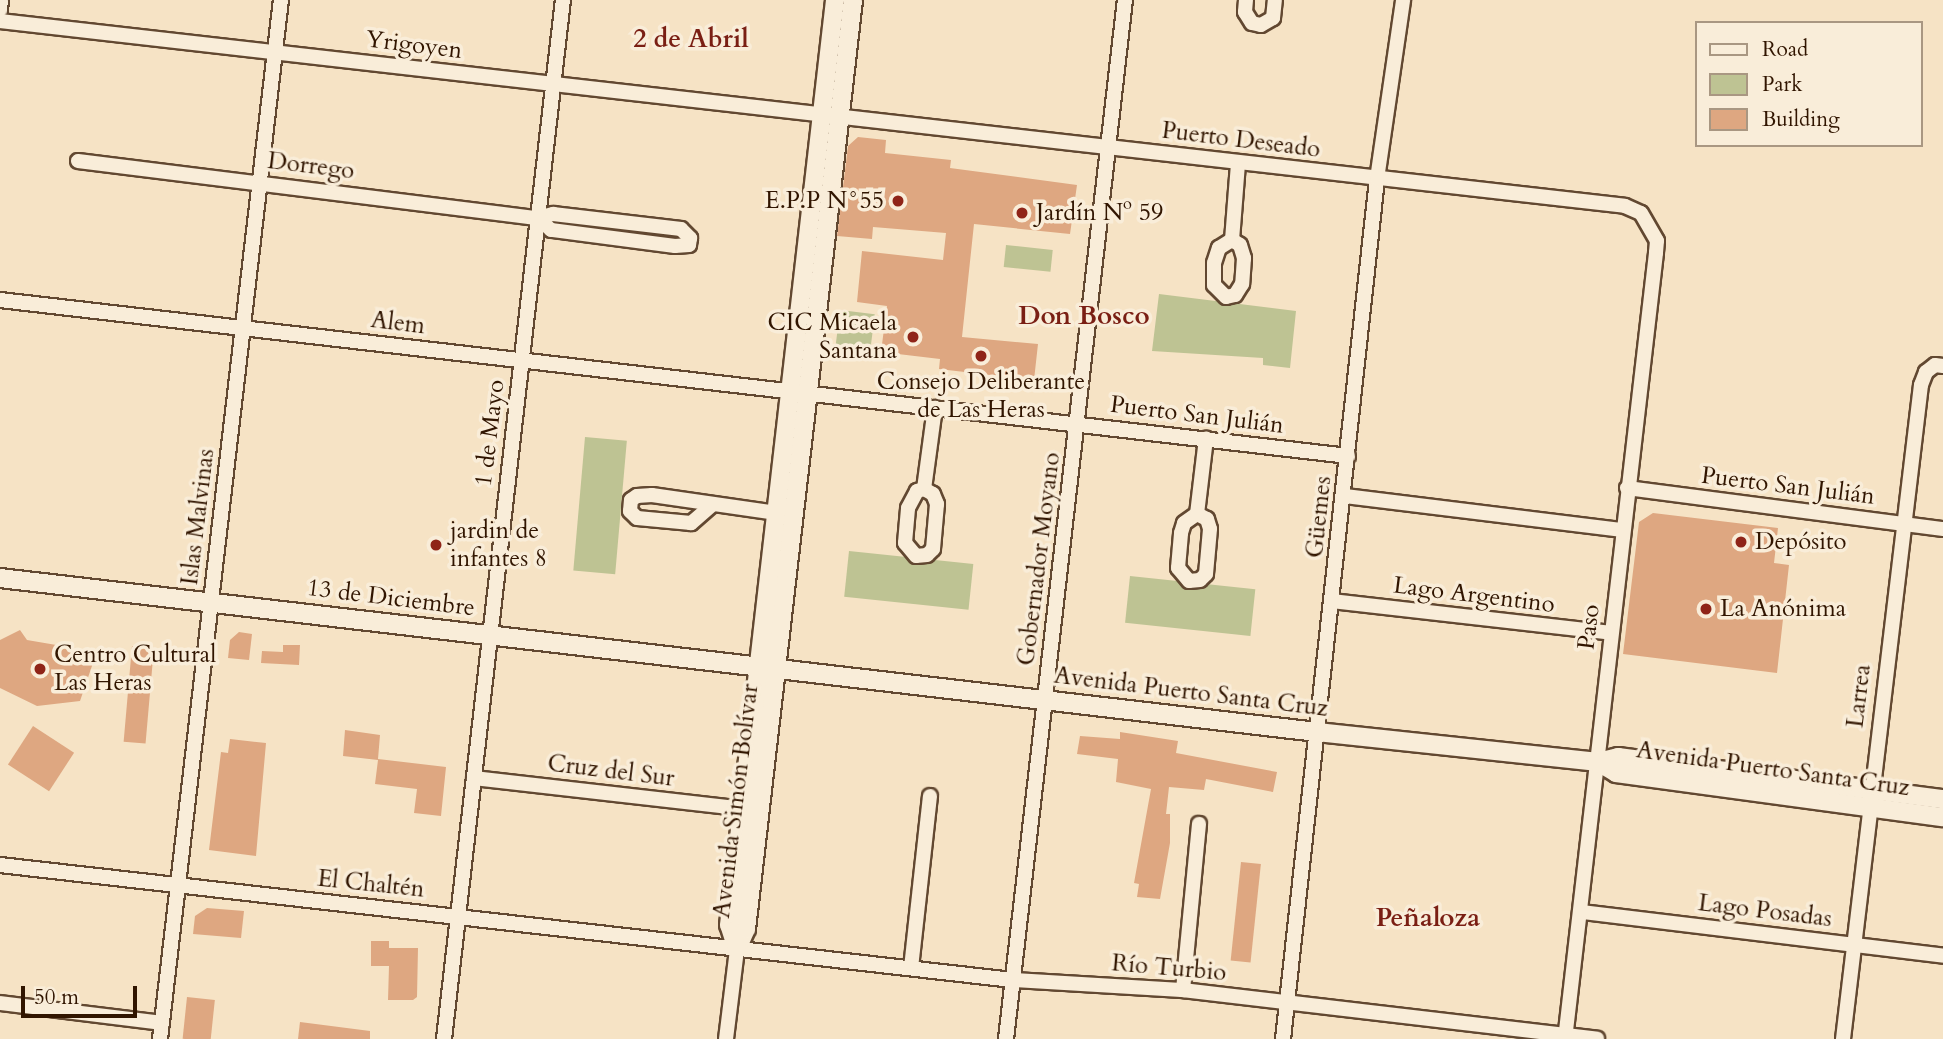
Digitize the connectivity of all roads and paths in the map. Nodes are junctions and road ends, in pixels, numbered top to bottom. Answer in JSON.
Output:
{"nodes":[{"id":1,"x":1,"y":0,"type":"edge"},
{"id":2,"x":281,"y":0,"type":"edge"},
{"id":3,"x":563,"y":0,"type":"edge"},
{"id":4,"x":835,"y":0,"type":"edge"},
{"id":5,"x":853,"y":0,"type":"edge"},
{"id":6,"x":1125,"y":0,"type":"edge"},
{"id":7,"x":1246,"y":0,"type":"edge"},
{"id":8,"x":1275,"y":0,"type":"edge"},
{"id":9,"x":1403,"y":0,"type":"edge"},
{"id":10,"x":0,"y":10,"type":"edge"},
{"id":11,"x":0,"y":21,"type":"edge"},
{"id":12,"x":275,"y":52,"type":"junction"},
{"id":13,"x":554,"y":84,"type":"junction"},
{"id":14,"x":831,"y":116,"type":"junction"},
{"id":15,"x":1109,"y":148,"type":"junction"},
{"id":16,"x":78,"y":160,"type":"dead end"},
{"id":17,"x":1238,"y":163,"type":"junction"},
{"id":18,"x":1377,"y":179,"type":"junction"},
{"id":19,"x":260,"y":182,"type":"junction"},
{"id":20,"x":538,"y":218,"type":"junction"},
{"id":21,"x":1650,"y":222,"type":"joint"},
{"id":22,"x":1232,"y":240,"type":"dead end"},
{"id":23,"x":0,"y":300,"type":"edge"},
{"id":24,"x":243,"y":328,"type":"junction"},
{"id":25,"x":522,"y":360,"type":"junction"},
{"id":26,"x":1939,"y":365,"type":"edge"},
{"id":27,"x":800,"y":392,"type":"junction"},
{"id":28,"x":935,"y":408,"type":"junction"},
{"id":29,"x":1077,"y":424,"type":"junction"},
{"id":30,"x":1206,"y":439,"type":"junction"},
{"id":31,"x":1348,"y":456,"type":"junction"},
{"id":32,"x":1628,"y":488,"type":"junction"},
{"id":33,"x":924,"y":489,"type":"dead end"},
{"id":34,"x":1345,"y":496,"type":"junction"},
{"id":35,"x":712,"y":505,"type":"junction"},
{"id":36,"x":777,"y":513,"type":"junction"},
{"id":37,"x":1197,"y":514,"type":"dead end"},
{"id":38,"x":1904,"y":524,"type":"junction"},
{"id":39,"x":1943,"y":529,"type":"edge"},
{"id":40,"x":1623,"y":530,"type":"junction"},
{"id":41,"x":0,"y":578,"type":"edge"},
{"id":42,"x":1332,"y":601,"type":"junction"},
{"id":43,"x":211,"y":602,"type":"junction"},
{"id":44,"x":1611,"y":633,"type":"junction"},
{"id":45,"x":490,"y":634,"type":"junction"},
{"id":46,"x":769,"y":666,"type":"junction"},
{"id":47,"x":1045,"y":698,"type":"junction"},
{"id":48,"x":1317,"y":732,"type":"junction"},
{"id":49,"x":1598,"y":762,"type":"junction"},
{"id":50,"x":474,"y":778,"type":"junction"},
{"id":51,"x":930,"y":796,"type":"dead end"},
{"id":52,"x":1870,"y":799,"type":"junction"},
{"id":53,"x":1943,"y":799,"type":"edge"},
{"id":54,"x":744,"y":809,"type":"junction"},
{"id":55,"x":1943,"y":817,"type":"edge"},
{"id":56,"x":1199,"y":824,"type":"dead end"},
{"id":57,"x":0,"y":864,"type":"edge"},
{"id":58,"x":178,"y":885,"type":"junction"},
{"id":59,"x":1582,"y":912,"type":"junction"},
{"id":60,"x":458,"y":917,"type":"junction"},
{"id":61,"x":1853,"y":945,"type":"junction"},
{"id":62,"x":737,"y":948,"type":"junction"},
{"id":63,"x":1943,"y":956,"type":"edge"},
{"id":64,"x":911,"y":968,"type":"junction"},
{"id":65,"x":1013,"y":980,"type":"junction"},
{"id":66,"x":1184,"y":990,"type":"junction"},
{"id":67,"x":1287,"y":1002,"type":"junction"},
{"id":68,"x":0,"y":1003,"type":"edge"},
{"id":69,"x":162,"y":1023,"type":"junction"},
{"id":70,"x":1566,"y":1037,"type":"edge"},
{"id":71,"x":160,"y":1039,"type":"edge"},
{"id":72,"x":444,"y":1039,"type":"edge"},
{"id":73,"x":726,"y":1039,"type":"edge"},
{"id":74,"x":1006,"y":1039,"type":"edge"},
{"id":75,"x":1283,"y":1039,"type":"edge"},
{"id":76,"x":1597,"y":1039,"type":"edge"},
{"id":77,"x":1843,"y":1039,"type":"edge"}],
"edges":[{"from":1,"to":10,"type":"street"},
{"from":2,"to":12,"type":"street","name":"Islas Malvinas"},
{"from":3,"to":13,"type":"street","name":"1 de Mayo"},
{"from":4,"to":14,"type":"street","name":"Avenida Simón Bolívar"},
{"from":5,"to":14,"type":"street","name":"Avenida Simón Bolívar"},
{"from":6,"to":15,"type":"street","name":"Gobernador Moyano"},
{"from":7,"to":8,"type":"street"},
{"from":9,"to":18,"type":"street","name":"Güemes"},
{"from":11,"to":12,"type":"street","name":"Yrigoyen"},
{"from":12,"to":13,"type":"street","name":"Yrigoyen"},
{"from":12,"to":19,"type":"street","name":"Islas Malvinas"},
{"from":13,"to":14,"type":"street","name":"Yrigoyen"},
{"from":13,"to":20,"type":"street","name":"1 de Mayo"},
{"from":14,"to":15,"type":"street","name":"Puerto Deseado"},
{"from":14,"to":27,"type":"street","name":"Avenida Simón Bolívar"},
{"from":15,"to":17,"type":"street","name":"Puerto Deseado"},
{"from":15,"to":29,"type":"street","name":"Gobernador Moyano"},
{"from":16,"to":19,"type":"street","name":"Dorrego"},
{"from":17,"to":18,"type":"street","name":"Puerto Deseado"},
{"from":17,"to":22,"type":"street"},
{"from":18,"to":21,"type":"street","name":"Puerto Deseado"},
{"from":18,"to":31,"type":"street","name":"Güemes"},
{"from":19,"to":20,"type":"street","name":"Dorrego"},
{"from":19,"to":24,"type":"street","name":"Islas Malvinas"},
{"from":20,"to":20,"type":"street","name":"Dorrego"},
{"from":20,"to":25,"type":"street","name":"1 de Mayo"},
{"from":21,"to":32,"type":"street","name":"Paso"},
{"from":23,"to":24,"type":"street","name":"Alem"},
{"from":24,"to":25,"type":"street","name":"Alem"},
{"from":24,"to":43,"type":"street","name":"Islas Malvinas"},
{"from":25,"to":27,"type":"street","name":"Alem"},
{"from":25,"to":45,"type":"street","name":"1 de Mayo"},
{"from":26,"to":38,"type":"street","name":"Larrea"},
{"from":27,"to":28,"type":"street","name":"Puerto San Julián"},
{"from":27,"to":36,"type":"street","name":"Avenida Simón Bolívar"},
{"from":27,"to":46,"type":"street","name":"Avenida Simón Bolívar"},
{"from":28,"to":29,"type":"street","name":"Puerto San Julián"},
{"from":28,"to":33,"type":"street"},
{"from":29,"to":30,"type":"street","name":"Puerto San Julián"},
{"from":29,"to":47,"type":"street","name":"Gobernador Moyano"},
{"from":30,"to":31,"type":"street","name":"Puerto San Julián"},
{"from":30,"to":37,"type":"street"},
{"from":31,"to":34,"type":"street","name":"Güemes"},
{"from":32,"to":38,"type":"street","name":"Puerto San Julián"},
{"from":32,"to":40,"type":"street","name":"Paso"},
{"from":34,"to":40,"type":"street"},
{"from":34,"to":42,"type":"street","name":"Güemes"},
{"from":35,"to":35,"type":"street"},
{"from":35,"to":36,"type":"street"},
{"from":36,"to":46,"type":"street","name":"Avenida Simón Bolívar"},
{"from":38,"to":39,"type":"street","name":"Puerto San Julián"},
{"from":38,"to":52,"type":"street","name":"Larrea"},
{"from":40,"to":44,"type":"street","name":"Paso"},
{"from":41,"to":43,"type":"street","name":"13 de Diciembre"},
{"from":42,"to":44,"type":"street","name":"Lago Argentino"},
{"from":42,"to":48,"type":"street","name":"Güemes"},
{"from":43,"to":45,"type":"street","name":"13 de Diciembre"},
{"from":43,"to":58,"type":"street","name":"Islas Malvinas"},
{"from":44,"to":49,"type":"street","name":"Paso"},
{"from":45,"to":46,"type":"street","name":"13 de Diciembre"},
{"from":45,"to":50,"type":"street","name":"1 de Mayo"},
{"from":46,"to":47,"type":"street","name":"Avenida Puerto Santa Cruz"},
{"from":46,"to":54,"type":"street","name":"Avenida Simón Bolívar"},
{"from":46,"to":62,"type":"street","name":"Avenida Simón Bolívar"},
{"from":47,"to":48,"type":"street","name":"Avenida Puerto Santa Cruz"},
{"from":47,"to":65,"type":"street","name":"Gobernador Moyano"},
{"from":48,"to":49,"type":"street","name":"Avenida Puerto Santa Cruz"},
{"from":48,"to":67,"type":"street","name":"Güemes"},
{"from":49,"to":52,"type":"street","name":"Avenida Puerto Santa Cruz"},
{"from":49,"to":59,"type":"street","name":"Paso"},
{"from":50,"to":54,"type":"street","name":"Cruz del Sur"},
{"from":50,"to":60,"type":"street","name":"1 de Mayo"},
{"from":51,"to":64,"type":"street"},
{"from":52,"to":53,"type":"street","name":"Avenida Puerto Santa Cruz"},
{"from":52,"to":55,"type":"street","name":"Avenida Puerto Santa Cruz"},
{"from":52,"to":61,"type":"street","name":"Larrea"},
{"from":54,"to":62,"type":"street","name":"Avenida Simón Bolívar"},
{"from":56,"to":66,"type":"street"},
{"from":57,"to":58,"type":"street","name":"El Chaltén"},
{"from":58,"to":60,"type":"street","name":"El Chaltén"},
{"from":58,"to":69,"type":"street","name":"Islas Malvinas"},
{"from":59,"to":61,"type":"street","name":"Lago Posadas"},
{"from":59,"to":70,"type":"street","name":"Paso"},
{"from":60,"to":62,"type":"street","name":"El Chaltén"},
{"from":60,"to":72,"type":"street","name":"1 de Mayo"},
{"from":61,"to":63,"type":"street","name":"Lago Posadas"},
{"from":61,"to":77,"type":"street","name":"Larrea"},
{"from":62,"to":64,"type":"street","name":"Río Turbio"},
{"from":62,"to":73,"type":"street"},
{"from":64,"to":65,"type":"street","name":"Río Turbio"},
{"from":65,"to":66,"type":"street","name":"Río Turbio"},
{"from":65,"to":74,"type":"street","name":"Gobernador Moyano"},
{"from":66,"to":67,"type":"street","name":"Río Turbio"},
{"from":67,"to":70,"type":"street","name":"Río Turbio"},
{"from":67,"to":75,"type":"street","name":"Güemes"},
{"from":68,"to":69,"type":"street"},
{"from":69,"to":71,"type":"street","name":"Islas Malvinas"},
{"from":70,"to":76,"type":"street","name":"Río Turbio"}]}
